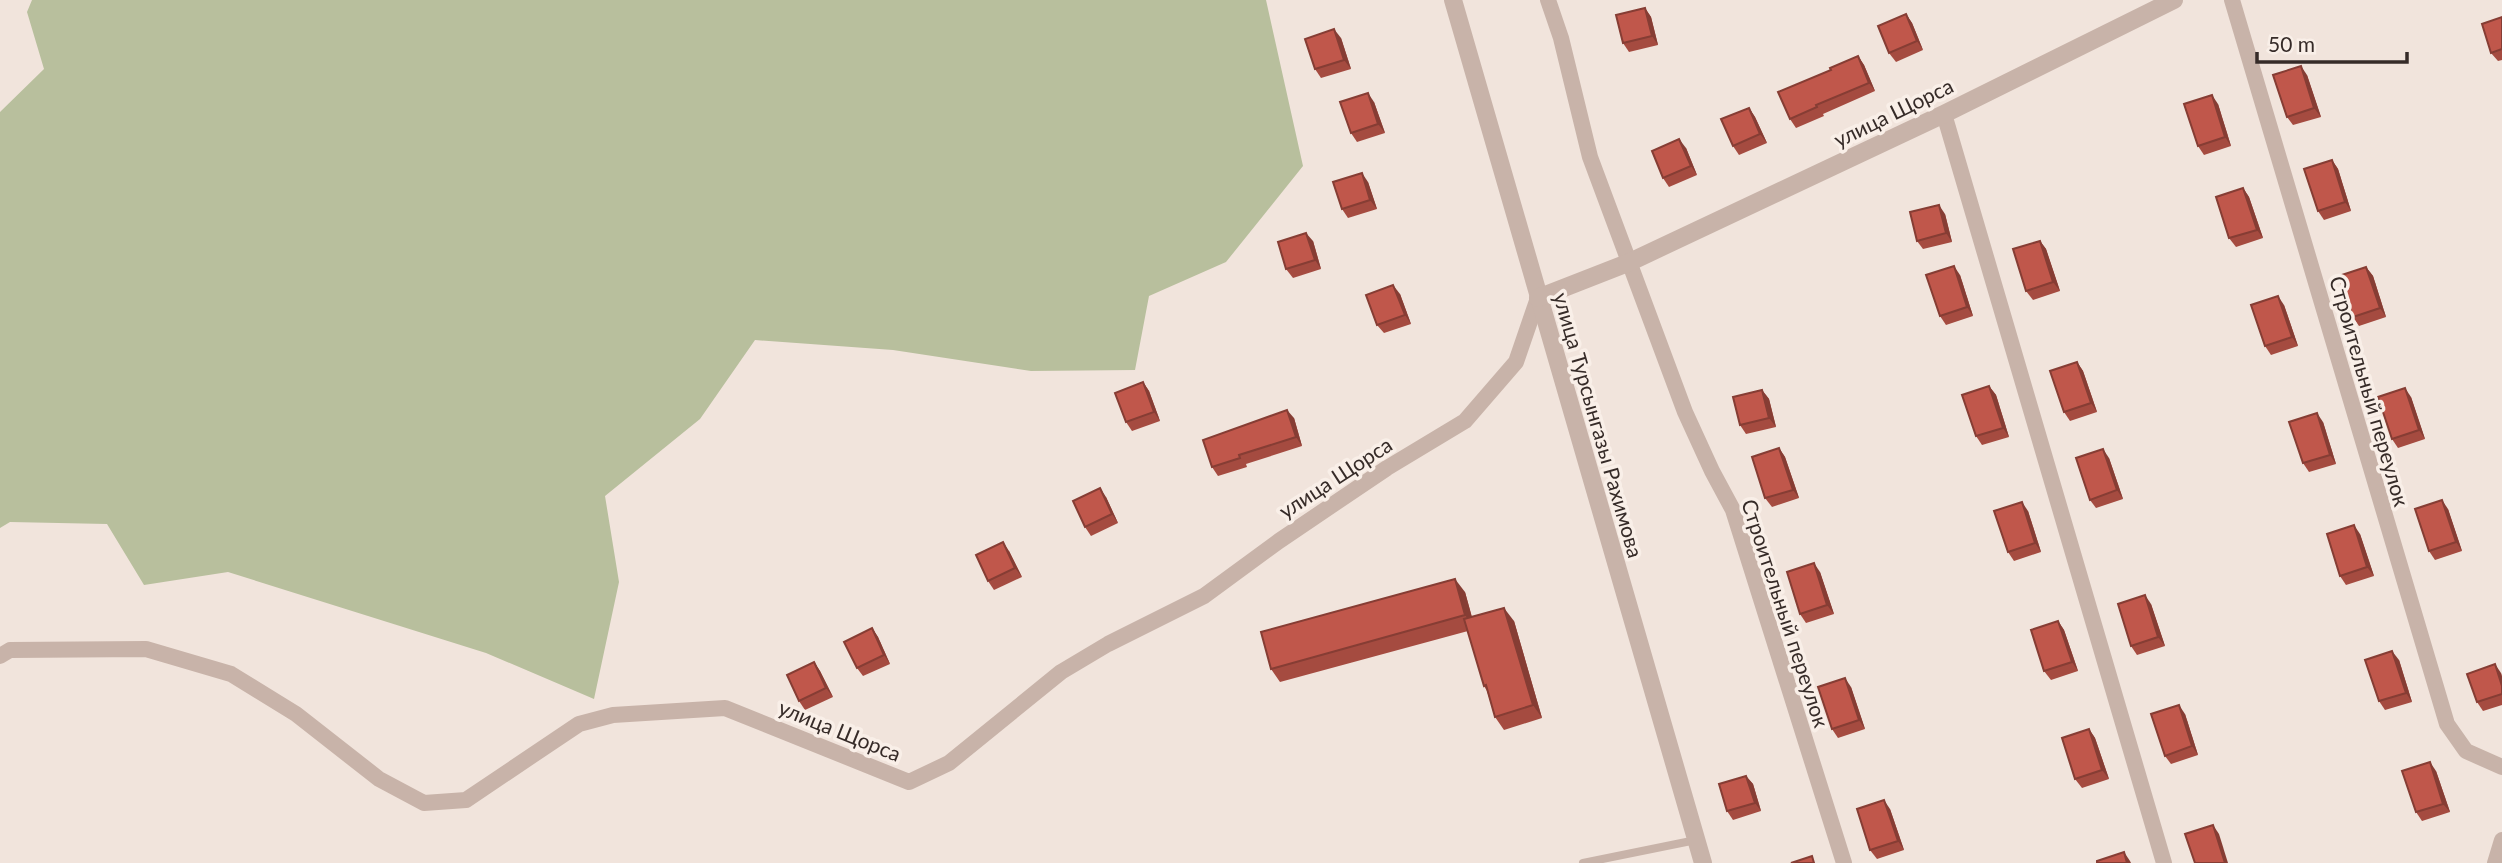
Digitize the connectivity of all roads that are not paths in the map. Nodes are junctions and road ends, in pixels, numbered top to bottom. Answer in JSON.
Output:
{"nodes":[{"id":1,"x":1453,"y":0,"type":"edge"},
{"id":2,"x":1548,"y":0,"type":"edge"},
{"id":3,"x":2174,"y":0,"type":"edge"},
{"id":4,"x":2232,"y":0,"type":"edge"},
{"id":5,"x":1944,"y":114,"type":"junction"},
{"id":6,"x":1630,"y":262,"type":"junction"},
{"id":7,"x":1538,"y":298,"type":"junction"},
{"id":8,"x":0,"y":656,"type":"edge"},
{"id":9,"x":2502,"y":767,"type":"edge"},
{"id":10,"x":2502,"y":840,"type":"edge"},
{"id":11,"x":1696,"y":841,"type":"junction"},
{"id":12,"x":1583,"y":863,"type":"edge"},
{"id":13,"x":1703,"y":863,"type":"edge"},
{"id":14,"x":1844,"y":863,"type":"edge"},
{"id":15,"x":2164,"y":863,"type":"edge"},
{"id":16,"x":2495,"y":863,"type":"edge"}],
"edges":[{"from":1,"to":7,"type":"street","name":"улица Турсынгазы Рахимова"},
{"from":2,"to":6,"type":"street"},
{"from":3,"to":5,"type":"street","name":"улица Щорса"},
{"from":4,"to":9,"type":"street","name":"Строительный переулок"},
{"from":5,"to":6,"type":"street","name":"улица Щорса"},
{"from":5,"to":15,"type":"street"},
{"from":6,"to":7,"type":"street","name":"улица Щорса"},
{"from":6,"to":14,"type":"street","name":"Строительный переулок"},
{"from":7,"to":8,"type":"street","name":"улица Щорса"},
{"from":7,"to":11,"type":"street","name":"улица Турсынгазы Рахимова"},
{"from":10,"to":16,"type":"street"},
{"from":11,"to":12,"type":"lane"},
{"from":11,"to":13,"type":"street","name":"улица Турсынгазы Рахимова"}]}
